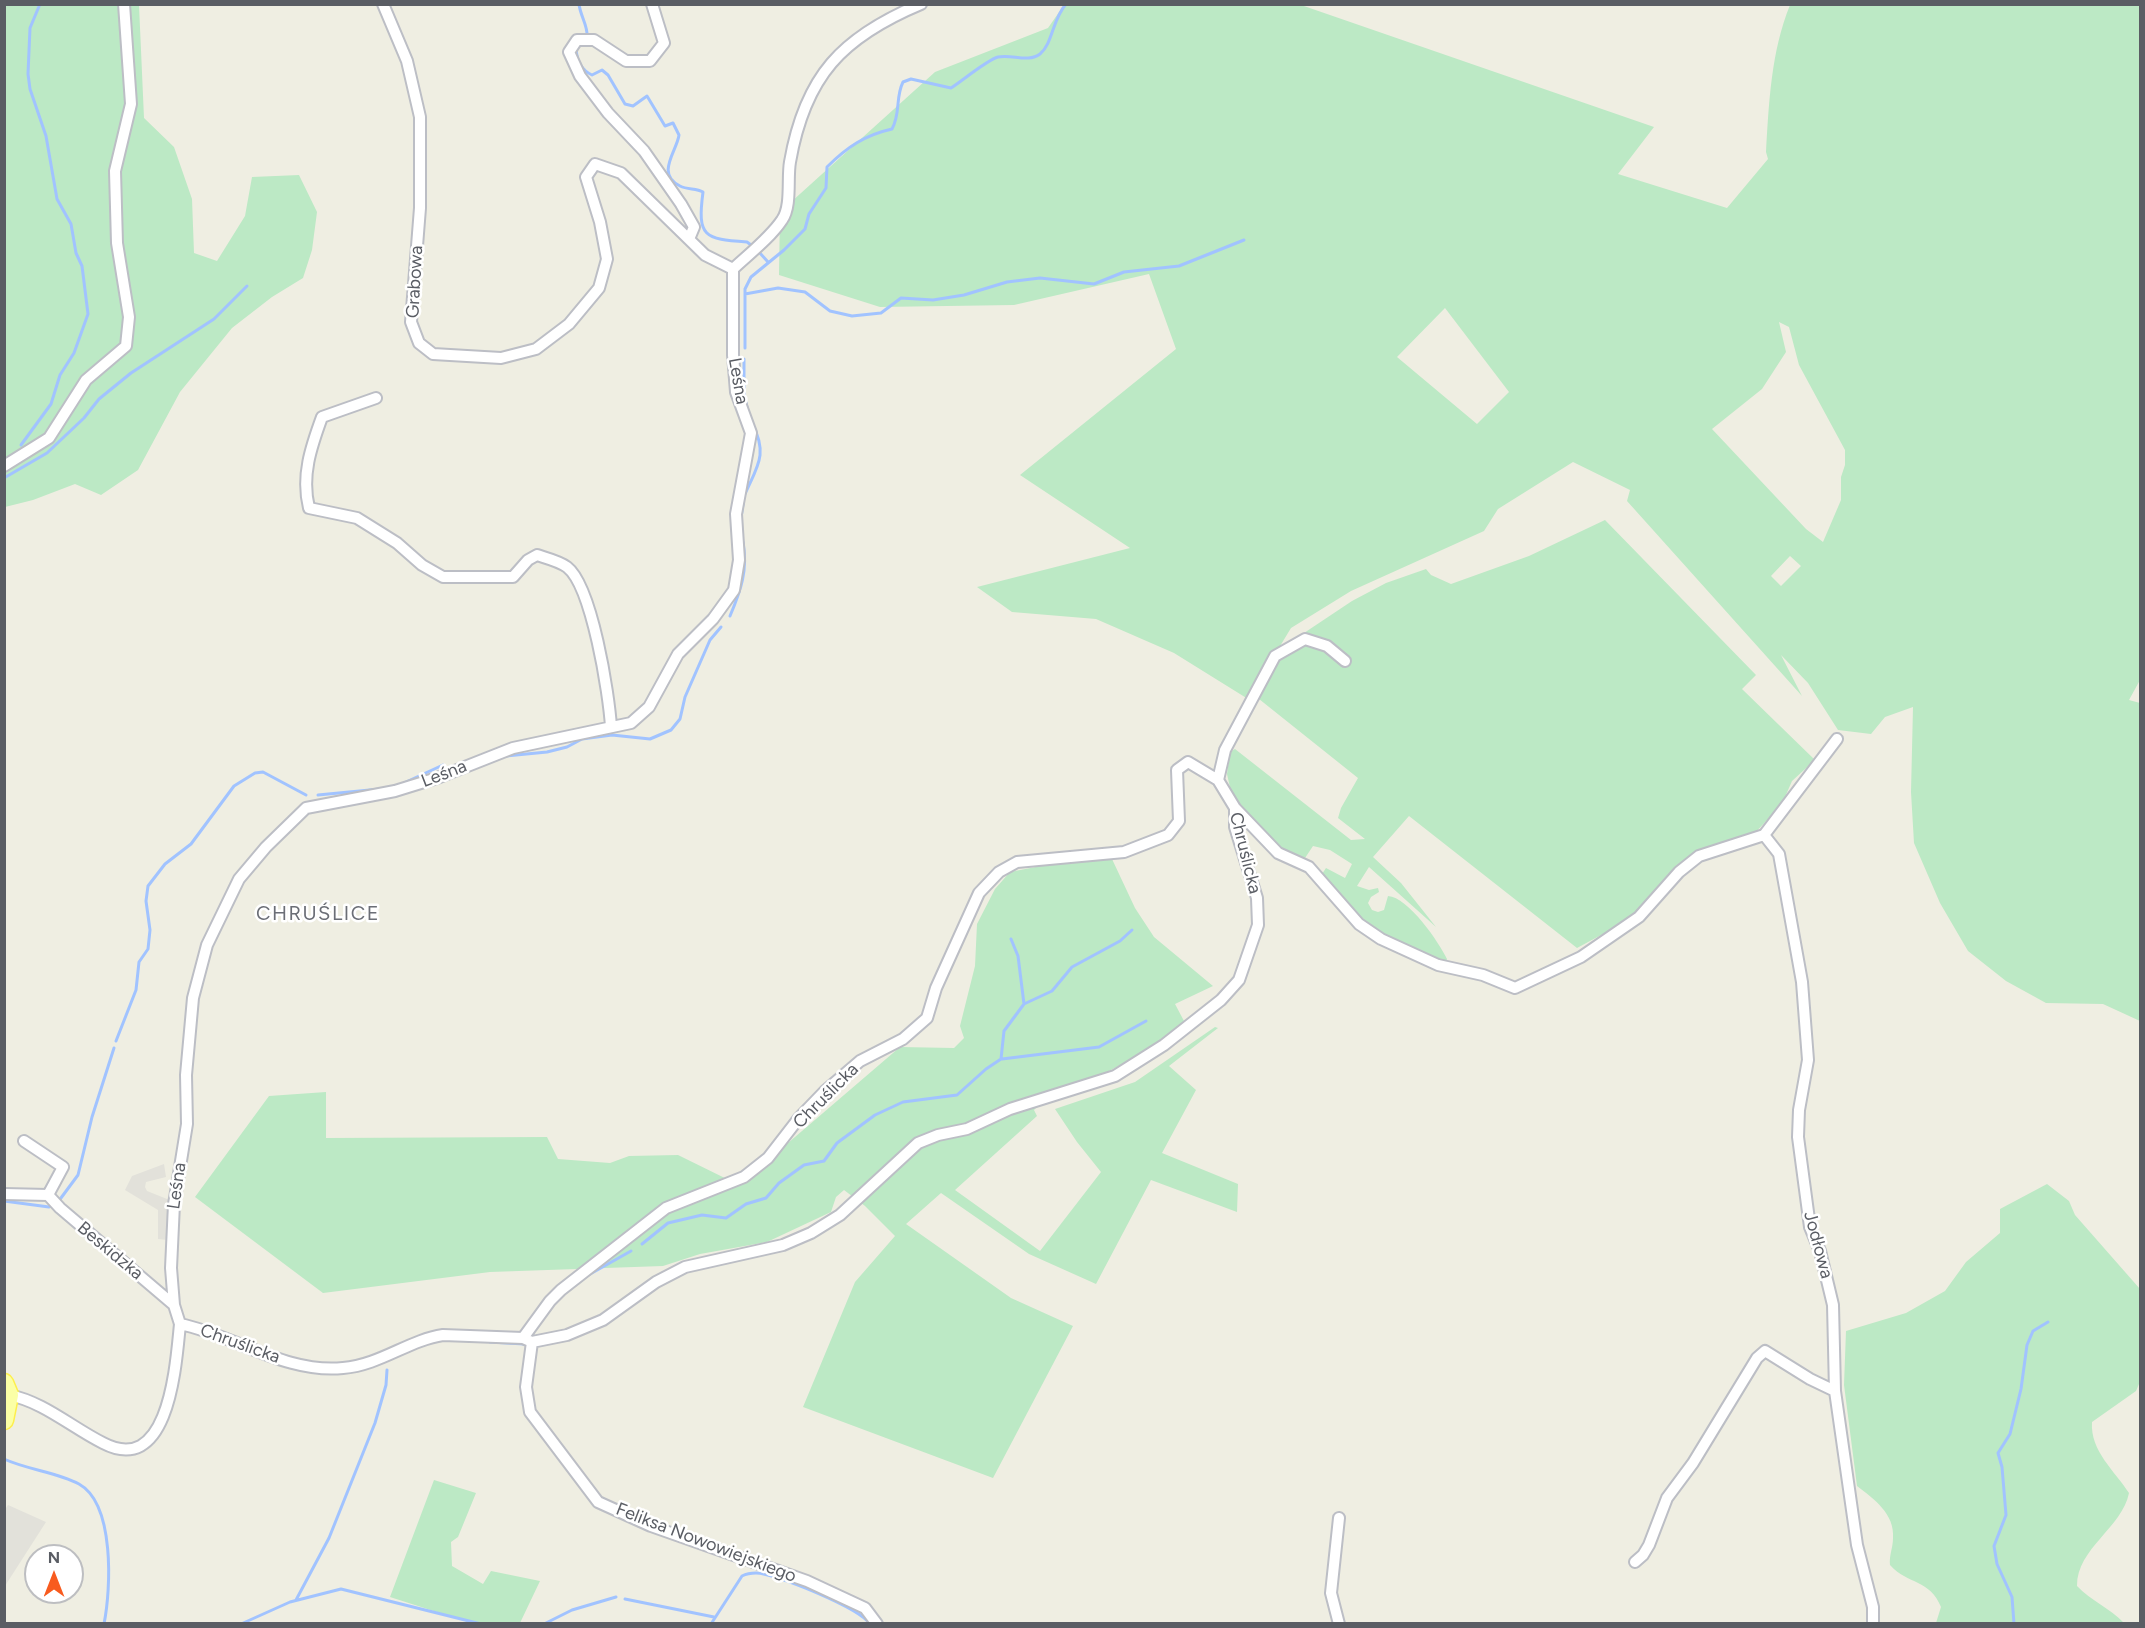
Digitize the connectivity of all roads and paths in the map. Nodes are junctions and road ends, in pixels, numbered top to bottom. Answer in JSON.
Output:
{"nodes":[{"id":1,"x":124,"y":4,"type":"edge"},
{"id":2,"x":383,"y":4,"type":"edge"},
{"id":3,"x":652,"y":4,"type":"edge"},
{"id":4,"x":921,"y":4,"type":"edge"},
{"id":5,"x":689,"y":239,"type":"junction"},
{"id":6,"x":730,"y":267,"type":"junction"},
{"id":7,"x":376,"y":398,"type":"dead end"},
{"id":8,"x":4,"y":466,"type":"edge"},
{"id":9,"x":1345,"y":661,"type":"dead end"},
{"id":10,"x":611,"y":727,"type":"junction"},
{"id":11,"x":1838,"y":739,"type":"dead end"},
{"id":12,"x":1218,"y":780,"type":"junction"},
{"id":13,"x":1235,"y":808,"type":"junction"},
{"id":14,"x":1764,"y":835,"type":"junction"},
{"id":15,"x":24,"y":1141,"type":"dead end"},
{"id":16,"x":4,"y":1194,"type":"edge"},
{"id":17,"x":53,"y":1201,"type":"junction"},
{"id":18,"x":174,"y":1305,"type":"junction"},
{"id":19,"x":180,"y":1324,"type":"junction"},
{"id":20,"x":527,"y":1340,"type":"junction"},
{"id":21,"x":6,"y":1390,"type":"edge"},
{"id":22,"x":1835,"y":1391,"type":"junction"},
{"id":23,"x":6,"y":1418,"type":"edge"},
{"id":24,"x":1340,"y":1518,"type":"dead end"},
{"id":25,"x":1635,"y":1562,"type":"dead end"},
{"id":26,"x":877,"y":1623,"type":"edge"},
{"id":27,"x":1339,"y":1623,"type":"edge"},
{"id":28,"x":1873,"y":1623,"type":"edge"}],
"edges":[{"from":1,"to":8,"type":"street"},
{"from":2,"to":5,"type":"street","name":"Grabowa"},
{"from":3,"to":5,"type":"street"},
{"from":4,"to":6,"type":"street"},
{"from":5,"to":6,"type":"street","name":"Grabowa"},
{"from":6,"to":10,"type":"street","name":"Leśna"},
{"from":7,"to":10,"type":"street"},
{"from":9,"to":12,"type":"street"},
{"from":10,"to":18,"type":"street","name":"Leśna"},
{"from":11,"to":14,"type":"street"},
{"from":12,"to":13,"type":"street","name":"Chruślicka"},
{"from":12,"to":20,"type":"street","name":"Chruślicka"},
{"from":13,"to":14,"type":"street"},
{"from":13,"to":20,"type":"street","name":"Chruślicka"},
{"from":14,"to":22,"type":"street","name":"Jodłowa"},
{"from":15,"to":17,"type":"street"},
{"from":16,"to":17,"type":"street"},
{"from":17,"to":18,"type":"street","name":"Beskidzka"},
{"from":18,"to":19,"type":"street","name":"Leśna"},
{"from":19,"to":20,"type":"street","name":"Chruślicka"},
{"from":19,"to":21,"type":"street","name":"Chruślicka"},
{"from":20,"to":26,"type":"street","name":"Feliksa Nowowiejskiego"},
{"from":21,"to":23,"type":"main road","name":"Chruślicka"},
{"from":22,"to":25,"type":"street"},
{"from":22,"to":28,"type":"street","name":"Jodłowa"},
{"from":24,"to":27,"type":"street"}]}
